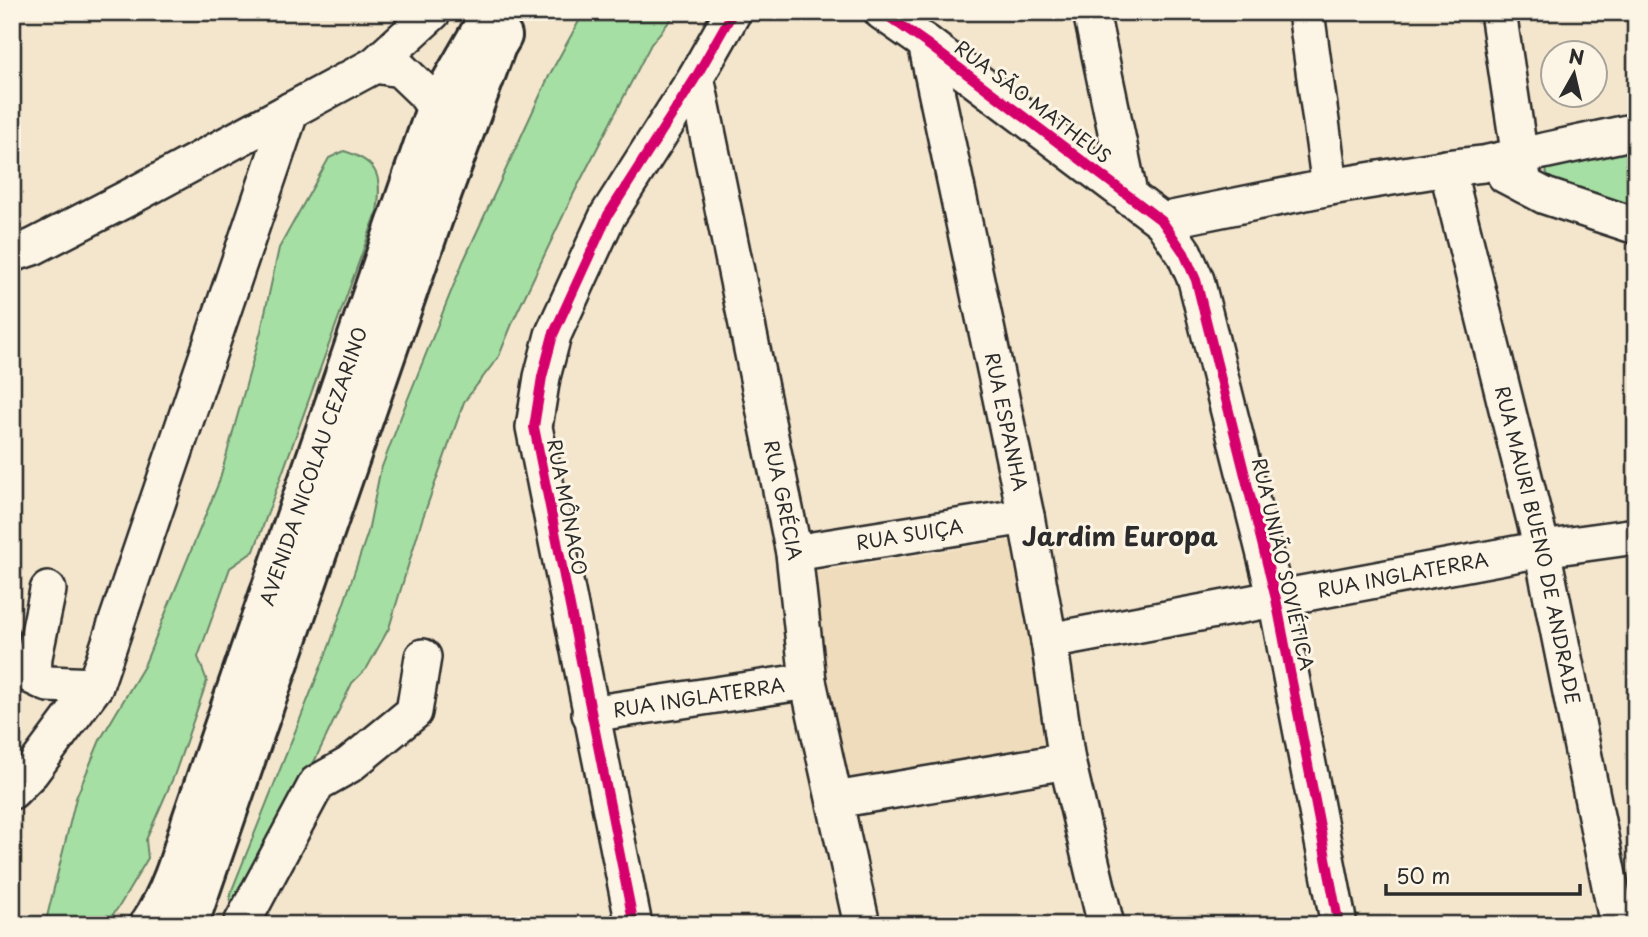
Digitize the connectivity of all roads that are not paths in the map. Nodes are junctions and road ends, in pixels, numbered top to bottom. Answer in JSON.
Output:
{"nodes":[{"id":1,"x":433,"y":12,"type":"edge"},
{"id":2,"x":492,"y":12,"type":"edge"},
{"id":3,"x":513,"y":12,"type":"edge"},
{"id":4,"x":733,"y":12,"type":"edge"},
{"id":5,"x":882,"y":12,"type":"edge"},
{"id":6,"x":1091,"y":12,"type":"edge"},
{"id":7,"x":1306,"y":12,"type":"edge"},
{"id":8,"x":1498,"y":12,"type":"edge"},
{"id":9,"x":926,"y":43,"type":"junction"},
{"id":10,"x":375,"y":65,"type":"junction"},
{"id":11,"x":696,"y":77,"type":"junction"},
{"id":12,"x":436,"y":109,"type":"junction"},
{"id":13,"x":292,"y":110,"type":"junction"},
{"id":14,"x":1636,"y":131,"type":"edge"},
{"id":15,"x":1447,"y":168,"type":"junction"},
{"id":16,"x":1522,"y":170,"type":"junction"},
{"id":17,"x":1330,"y":187,"type":"junction"},
{"id":18,"x":1130,"y":198,"type":"junction"},
{"id":19,"x":1161,"y":221,"type":"junction"},
{"id":20,"x":1636,"y":226,"type":"edge"},
{"id":21,"x":12,"y":254,"type":"edge"},
{"id":22,"x":1026,"y":516,"type":"junction"},
{"id":23,"x":1636,"y":536,"type":"edge"},
{"id":24,"x":1542,"y":549,"type":"junction"},
{"id":25,"x":794,"y":553,"type":"junction"},
{"id":26,"x":48,"y":590,"type":"dead end"},
{"id":27,"x":1276,"y":599,"type":"junction"},
{"id":28,"x":1049,"y":641,"type":"junction"},
{"id":29,"x":423,"y":657,"type":"dead end"},
{"id":30,"x":808,"y":681,"type":"junction"},
{"id":31,"x":95,"y":686,"type":"junction"},
{"id":32,"x":590,"y":714,"type":"junction"},
{"id":33,"x":1067,"y":761,"type":"junction"},
{"id":34,"x":12,"y":791,"type":"edge"},
{"id":35,"x":835,"y":800,"type":"junction"},
{"id":36,"x":149,"y":925,"type":"edge"},
{"id":37,"x":188,"y":925,"type":"edge"},
{"id":38,"x":241,"y":925,"type":"edge"},
{"id":39,"x":634,"y":925,"type":"edge"},
{"id":40,"x":862,"y":925,"type":"edge"},
{"id":41,"x":1106,"y":925,"type":"edge"},
{"id":42,"x":1339,"y":925,"type":"edge"},
{"id":43,"x":1618,"y":925,"type":"edge"}],
"edges":[{"from":1,"to":10,"type":"street"},
{"from":2,"to":12,"type":"main road","name":"AVENIDA NICOLAU CEZARINO"},
{"from":3,"to":37,"type":"main road","name":"AVENIDA NICOLAU CEZARINO"},
{"from":4,"to":11,"type":"street","name":"RUA MÔNACO"},
{"from":5,"to":9,"type":"street","name":"RUA SÃO MATHEUS"},
{"from":6,"to":18,"type":"street"},
{"from":7,"to":17,"type":"street"},
{"from":8,"to":16,"type":"street"},
{"from":9,"to":18,"type":"street","name":"RUA SÃO MATHEUS"},
{"from":9,"to":22,"type":"street","name":"RUA ESPANHA"},
{"from":10,"to":12,"type":"street"},
{"from":10,"to":13,"type":"street"},
{"from":11,"to":25,"type":"street","name":"RUA GRÉCIA"},
{"from":11,"to":32,"type":"street","name":"RUA MÔNACO"},
{"from":12,"to":36,"type":"main road","name":"AVENIDA NICOLAU CEZARINO"},
{"from":13,"to":21,"type":"street"},
{"from":13,"to":31,"type":"street"},
{"from":14,"to":16,"type":"street"},
{"from":15,"to":16,"type":"street"},
{"from":15,"to":17,"type":"street"},
{"from":15,"to":24,"type":"street","name":"RUA MAURI BUENO DE ANDRADE"},
{"from":16,"to":20,"type":"street"},
{"from":17,"to":19,"type":"street"},
{"from":18,"to":19,"type":"street","name":"RUA SÃO MATHEUS"},
{"from":19,"to":27,"type":"street","name":"RUA UNIÃO SOVIÉTICA"},
{"from":22,"to":25,"type":"street","name":"RUA SUIÇA"},
{"from":22,"to":28,"type":"street","name":"RUA ESPANHA"},
{"from":23,"to":24,"type":"street","name":"RUA INGLATERRA"},
{"from":24,"to":27,"type":"street","name":"RUA INGLATERRA"},
{"from":24,"to":43,"type":"street","name":"RUA MAURI BUENO DE ANDRADE"},
{"from":25,"to":30,"type":"street","name":"RUA GRÉCIA"},
{"from":26,"to":31,"type":"street"},
{"from":27,"to":28,"type":"street","name":"RUA INGLATERRA"},
{"from":27,"to":42,"type":"street","name":"RUA UNIÃO SOVIÉTICA"},
{"from":28,"to":33,"type":"street","name":"RUA ESPANHA"},
{"from":29,"to":38,"type":"street"},
{"from":30,"to":32,"type":"street","name":"RUA INGLATERRA"},
{"from":30,"to":35,"type":"street","name":"RUA GRÉCIA"},
{"from":31,"to":34,"type":"street"},
{"from":32,"to":39,"type":"street","name":"RUA MÔNACO"},
{"from":33,"to":35,"type":"street"},
{"from":33,"to":41,"type":"street","name":"RUA ESPANHA"},
{"from":35,"to":40,"type":"street","name":"RUA GRÉCIA"}]}
